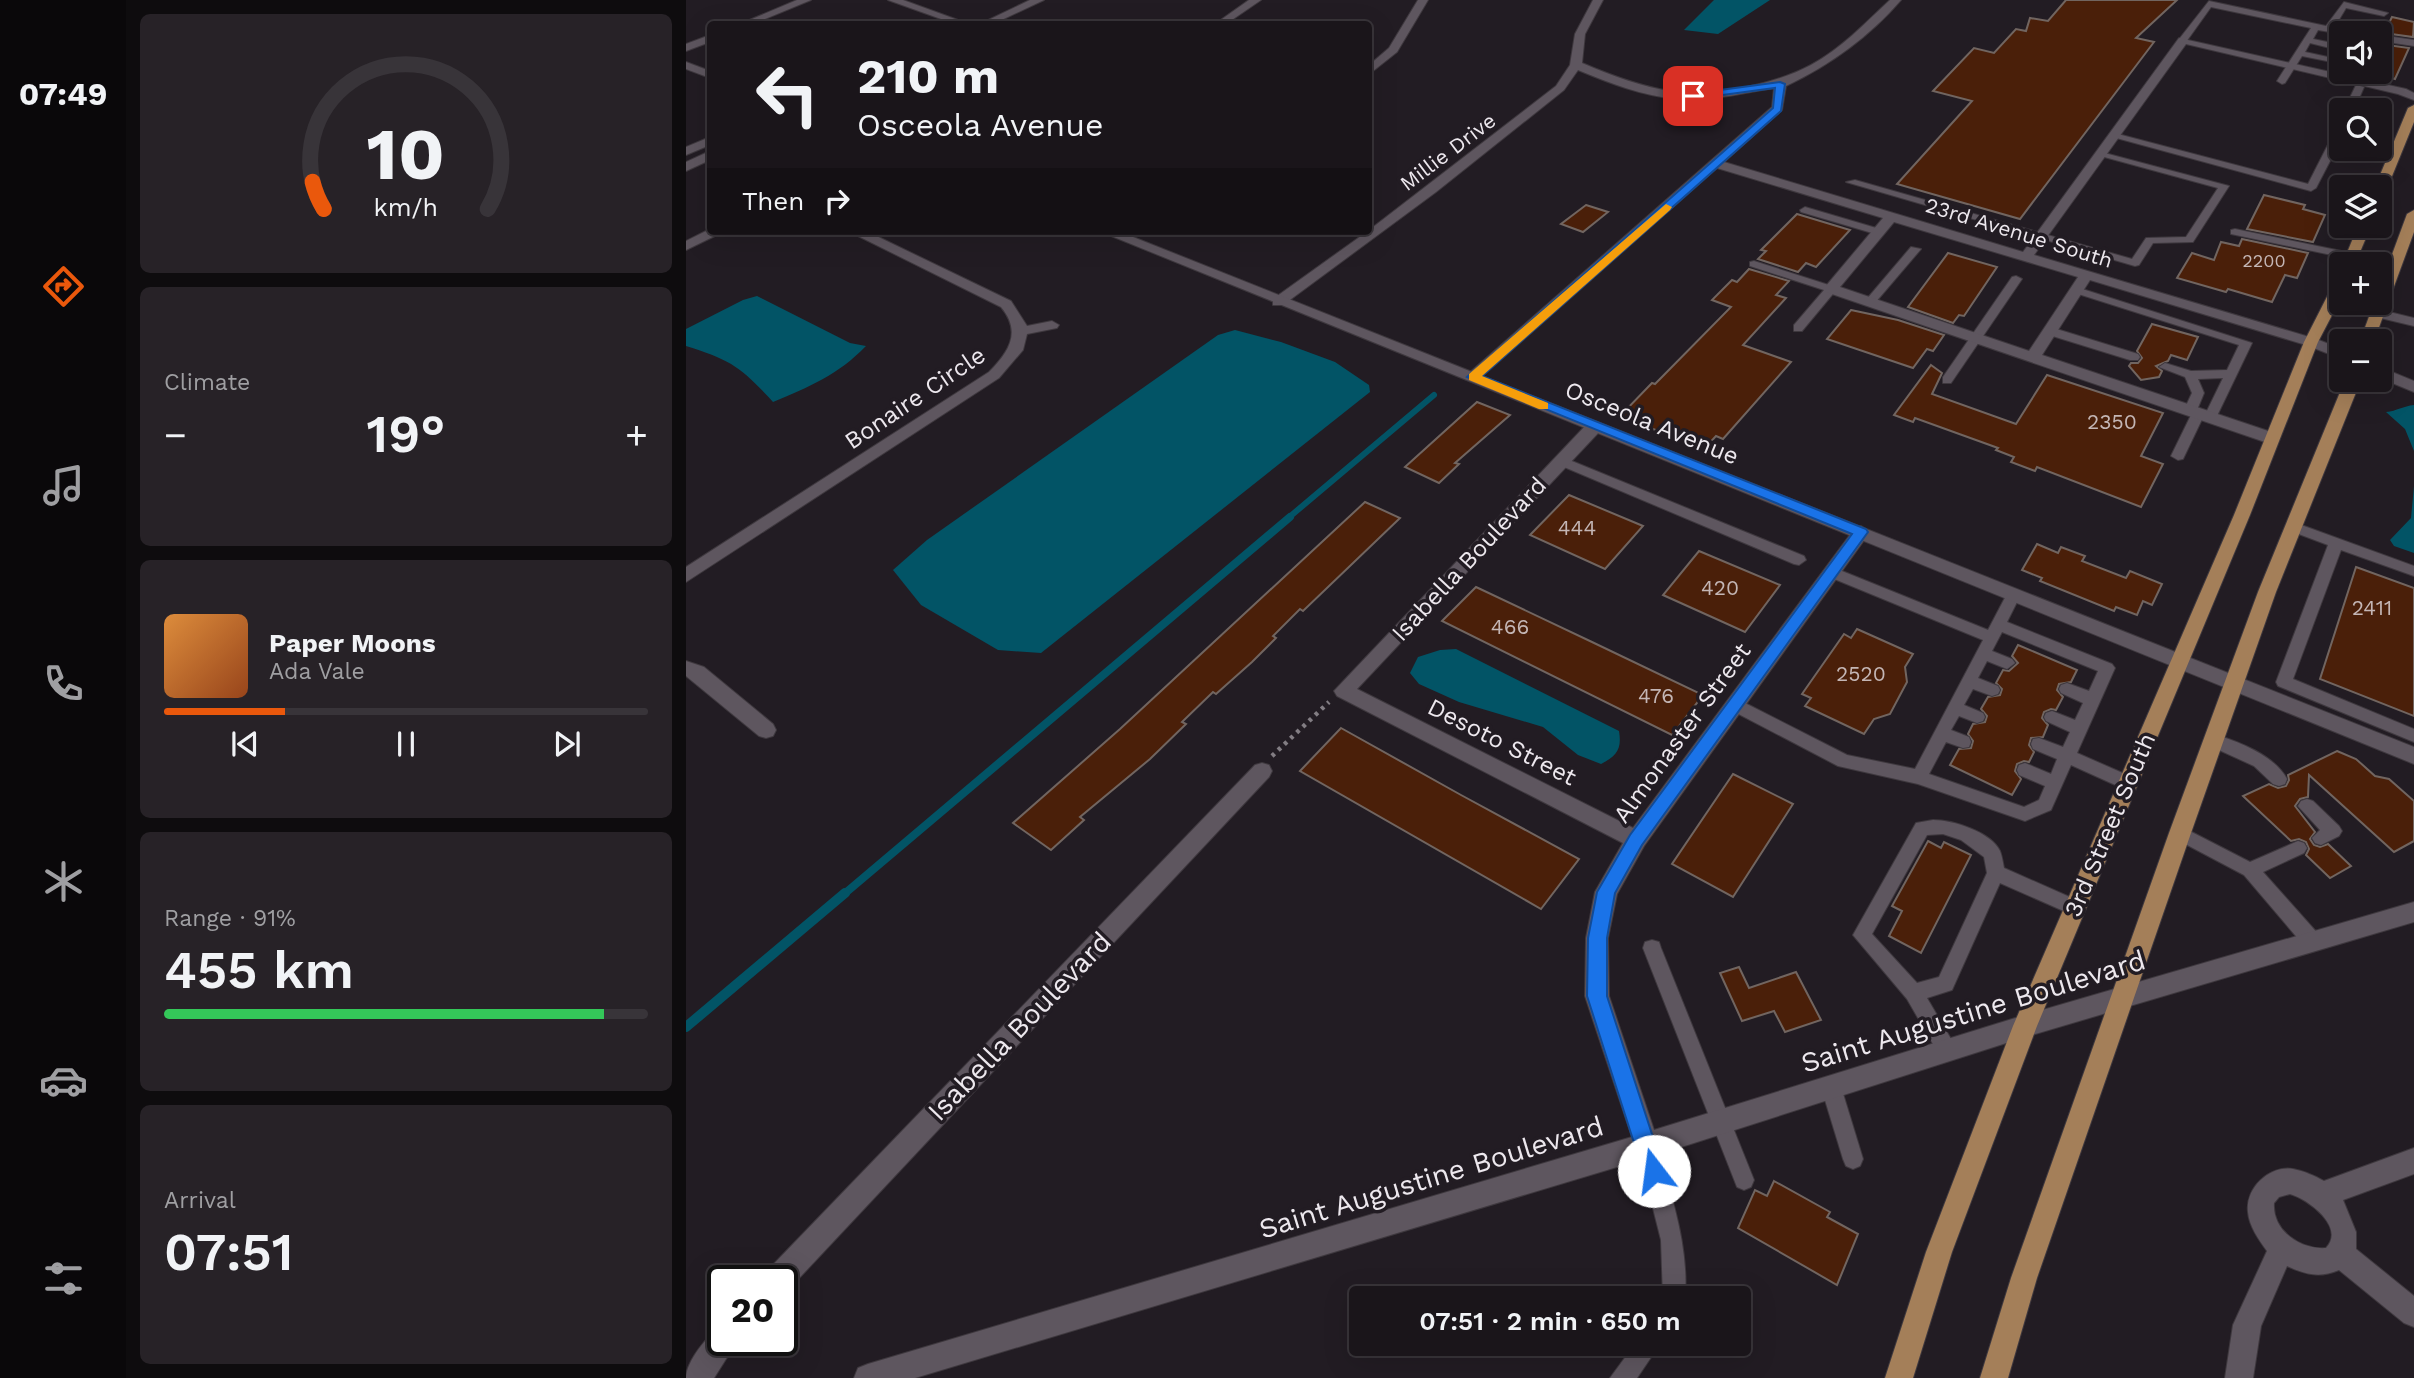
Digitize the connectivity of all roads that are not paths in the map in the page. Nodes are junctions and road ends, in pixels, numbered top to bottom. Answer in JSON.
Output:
{"nodes":[{"id":1,"x":806,"y":0,"type":"edge"},
{"id":2,"x":893,"y":0,"type":"edge"},
{"id":3,"x":1039,"y":0,"type":"edge"},
{"id":4,"x":1256,"y":0,"type":"edge"},
{"id":5,"x":1423,"y":0,"type":"edge"},
{"id":6,"x":1598,"y":0,"type":"edge"},
{"id":7,"x":1896,"y":0,"type":"edge"},
{"id":8,"x":2384,"y":13,"type":"dead end"},
{"id":9,"x":753,"y":21,"type":"edge"},
{"id":10,"x":955,"y":21,"type":"edge"},
{"id":11,"x":992,"y":21,"type":"edge"},
{"id":12,"x":1224,"y":21,"type":"edge"},
{"id":13,"x":2315,"y":28,"type":"junction"},
{"id":14,"x":2328,"y":30,"type":"joint"},
{"id":15,"x":707,"y":39,"type":"edge"},
{"id":16,"x":2307,"y":40,"type":"junction"},
{"id":17,"x":2392,"y":40,"type":"edge"},
{"id":18,"x":2181,"y":43,"type":"junction"},
{"id":19,"x":2414,"y":43,"type":"edge"},
{"id":20,"x":2329,"y":45,"type":"edge"},
{"id":21,"x":686,"y":48,"type":"edge"},
{"id":22,"x":2299,"y":53,"type":"junction"},
{"id":23,"x":2329,"y":60,"type":"edge"},
{"id":24,"x":686,"y":65,"type":"edge"},
{"id":25,"x":1576,"y":65,"type":"junction"},
{"id":26,"x":1372,"y":68,"type":"edge"},
{"id":27,"x":2287,"y":73,"type":"junction"},
{"id":28,"x":707,"y":74,"type":"edge"},
{"id":29,"x":1780,"y":84,"type":"junction"},
{"id":30,"x":2359,"y":87,"type":"junction"},
{"id":31,"x":2354,"y":98,"type":"edge"},
{"id":32,"x":2413,"y":100,"type":"edge"},
{"id":33,"x":2114,"y":136,"type":"junction"},
{"id":34,"x":707,"y":142,"type":"edge"},
{"id":35,"x":686,"y":151,"type":"edge"},
{"id":36,"x":2101,"y":153,"type":"junction"},
{"id":37,"x":2329,"y":153,"type":"edge"},
{"id":38,"x":707,"y":156,"type":"edge"},
{"id":39,"x":1716,"y":164,"type":"junction"},
{"id":40,"x":686,"y":167,"type":"edge"},
{"id":41,"x":2234,"y":168,"type":"junction"},
{"id":42,"x":2386,"y":175,"type":"edge"},
{"id":43,"x":1851,"y":182,"type":"dead end"},
{"id":44,"x":2224,"y":186,"type":"junction"},
{"id":45,"x":1805,"y":210,"type":"dead end"},
{"id":46,"x":2414,"y":214,"type":"edge"},
{"id":47,"x":1892,"y":216,"type":"junction"},
{"id":48,"x":1372,"y":232,"type":"edge"},
{"id":49,"x":1879,"y":232,"type":"junction"},
{"id":50,"x":2235,"y":232,"type":"dead end"},
{"id":51,"x":709,"y":235,"type":"edge"},
{"id":52,"x":863,"y":235,"type":"edge"},
{"id":53,"x":1116,"y":235,"type":"edge"},
{"id":54,"x":1368,"y":235,"type":"edge"},
{"id":55,"x":2041,"y":236,"type":"junction"},
{"id":56,"x":686,"y":246,"type":"edge"},
{"id":57,"x":1915,"y":249,"type":"dead end"},
{"id":58,"x":2329,"y":255,"type":"edge"},
{"id":59,"x":2026,"y":257,"type":"junction"},
{"id":60,"x":1754,"y":264,"type":"dead end"},
{"id":61,"x":2392,"y":273,"type":"edge"},
{"id":62,"x":2087,"y":275,"type":"junction"},
{"id":63,"x":2016,"y":279,"type":"dead end"},
{"id":64,"x":1831,"y":289,"type":"junction"},
{"id":65,"x":2077,"y":290,"type":"junction"},
{"id":66,"x":1278,"y":302,"type":"junction"},
{"id":67,"x":1870,"y":302,"type":"junction"},
{"id":68,"x":2329,"y":307,"type":"edge"},
{"id":69,"x":2385,"y":315,"type":"edge"},
{"id":70,"x":2414,"y":322,"type":"edge"},
{"id":71,"x":1052,"y":325,"type":"dead end"},
{"id":72,"x":1798,"y":328,"type":"dead end"},
{"id":73,"x":1021,"y":331,"type":"junction"},
{"id":74,"x":2050,"y":331,"type":"junction"},
{"id":75,"x":1976,"y":338,"type":"junction"},
{"id":76,"x":2311,"y":342,"type":"junction"},
{"id":77,"x":2329,"y":350,"type":"edge"},
{"id":78,"x":2033,"y":357,"type":"junction"},
{"id":79,"x":2134,"y":357,"type":"dead end"},
{"id":80,"x":2165,"y":367,"type":"dead end"},
{"id":81,"x":2232,"y":371,"type":"junction"},
{"id":82,"x":2190,"y":375,"type":"junction"},
{"id":83,"x":1473,"y":377,"type":"junction"},
{"id":84,"x":2392,"y":377,"type":"edge"},
{"id":85,"x":1947,"y":380,"type":"dead end"},
{"id":86,"x":2414,"y":387,"type":"edge"},
{"id":87,"x":2348,"y":392,"type":"edge"},
{"id":88,"x":2200,"y":413,"type":"junction"},
{"id":89,"x":1594,"y":428,"type":"junction"},
{"id":90,"x":2272,"y":438,"type":"junction"},
{"id":91,"x":2178,"y":456,"type":"dead end"},
{"id":92,"x":1562,"y":461,"type":"junction"},
{"id":93,"x":2293,"y":527,"type":"junction"},
{"id":94,"x":1861,"y":532,"type":"junction"},
{"id":95,"x":2336,"y":543,"type":"junction"},
{"id":96,"x":1799,"y":559,"type":"dead end"},
{"id":97,"x":2414,"y":571,"type":"edge"},
{"id":98,"x":1832,"y":572,"type":"junction"},
{"id":99,"x":686,"y":576,"type":"edge"},
{"id":100,"x":2014,"y":593,"type":"junction"},
{"id":101,"x":1996,"y":632,"type":"junction"},
{"id":102,"x":1984,"y":654,"type":"junction"},
{"id":103,"x":2180,"y":661,"type":"junction"},
{"id":104,"x":2007,"y":663,"type":"dead end"},
{"id":105,"x":686,"y":668,"type":"edge"},
{"id":106,"x":1970,"y":681,"type":"junction"},
{"id":107,"x":2235,"y":683,"type":"junction"},
{"id":108,"x":2067,"y":689,"type":"dead end"},
{"id":109,"x":1992,"y":690,"type":"dead end"},
{"id":110,"x":1344,"y":691,"type":"joint"},
{"id":111,"x":2093,"y":699,"type":"junction"},
{"id":112,"x":1735,"y":705,"type":"junction"},
{"id":113,"x":1956,"y":708,"type":"junction"},
{"id":114,"x":2328,"y":710,"type":"junction"},
{"id":115,"x":1977,"y":717,"type":"dead end"},
{"id":116,"x":2052,"y":718,"type":"dead end"},
{"id":117,"x":2080,"y":729,"type":"junction"},
{"id":118,"x":766,"y":730,"type":"dead end"},
{"id":119,"x":1942,"y":733,"type":"junction"},
{"id":120,"x":2414,"y":736,"type":"edge"},
{"id":121,"x":2214,"y":740,"type":"junction"},
{"id":122,"x":1963,"y":742,"type":"dead end"},
{"id":123,"x":2039,"y":744,"type":"dead end"},
{"id":124,"x":2068,"y":756,"type":"junction"},
{"id":125,"x":2414,"y":756,"type":"edge"},
{"id":126,"x":2025,"y":770,"type":"dead end"},
{"id":127,"x":1262,"y":771,"type":"road end"},
{"id":128,"x":1919,"y":776,"type":"junction"},
{"id":129,"x":2279,"y":779,"type":"dead end"},
{"id":130,"x":2056,"y":783,"type":"junction"},
{"id":131,"x":2129,"y":783,"type":"junction"},
{"id":132,"x":2307,"y":806,"type":"dead end"},
{"id":133,"x":2180,"y":833,"type":"junction"},
{"id":134,"x":2321,"y":838,"type":"dead end"},
{"id":135,"x":1636,"y":840,"type":"junction"},
{"id":136,"x":2298,"y":848,"type":"dead end"},
{"id":137,"x":2250,"y":870,"type":"junction"},
{"id":138,"x":1996,"y":873,"type":"junction"},
{"id":139,"x":2075,"y":908,"type":"junction"},
{"id":140,"x":2414,"y":912,"type":"edge"},
{"id":141,"x":2313,"y":942,"type":"junction"},
{"id":142,"x":1652,"y":948,"type":"dead end"},
{"id":143,"x":1914,"y":993,"type":"junction"},
{"id":144,"x":2124,"y":997,"type":"junction"},
{"id":145,"x":2025,"y":1026,"type":"junction"},
{"id":146,"x":1948,"y":1051,"type":"junction"},
{"id":147,"x":1831,"y":1087,"type":"junction"},
{"id":148,"x":1723,"y":1121,"type":"junction"},
{"id":149,"x":1647,"y":1145,"type":"junction"},
{"id":150,"x":1853,"y":1159,"type":"dead end"},
{"id":151,"x":2414,"y":1161,"type":"edge"},
{"id":152,"x":1744,"y":1180,"type":"dead end"},
{"id":153,"x":2322,"y":1195,"type":"junction"},
{"id":154,"x":2282,"y":1248,"type":"junction"},
{"id":155,"x":2340,"y":1253,"type":"junction"},
{"id":156,"x":792,"y":1265,"type":"edge"},
{"id":157,"x":1676,"y":1286,"type":"edge"},
{"id":158,"x":2414,"y":1313,"type":"edge"},
{"id":159,"x":713,"y":1356,"type":"edge"},
{"id":160,"x":1639,"y":1356,"type":"edge"},
{"id":161,"x":697,"y":1378,"type":"edge"},
{"id":162,"x":867,"y":1378,"type":"edge"},
{"id":163,"x":1622,"y":1378,"type":"edge"},
{"id":164,"x":1899,"y":1378,"type":"edge"},
{"id":165,"x":1994,"y":1378,"type":"edge"},
{"id":166,"x":2239,"y":1378,"type":"edge"}],
"edges":[{"from":1,"to":9,"type":"street"},
{"from":2,"to":10,"type":"street"},
{"from":3,"to":11,"type":"street"},
{"from":4,"to":12,"type":"street"},
{"from":5,"to":26,"type":"street"},
{"from":6,"to":25,"type":"street","name":"Millie Drive"},
{"from":7,"to":29,"type":"street"},
{"from":8,"to":14,"type":"lane"},
{"from":13,"to":14,"type":"lane"},
{"from":13,"to":16,"type":"lane"},
{"from":13,"to":18,"type":"lane"},
{"from":15,"to":21,"type":"street"},
{"from":16,"to":20,"type":"lane"},
{"from":16,"to":22,"type":"lane"},
{"from":17,"to":19,"type":"lane"},
{"from":18,"to":27,"type":"street"},
{"from":18,"to":33,"type":"street"},
{"from":22,"to":23,"type":"lane"},
{"from":22,"to":27,"type":"lane"},
{"from":24,"to":28,"type":"street"},
{"from":25,"to":29,"type":"street"},
{"from":25,"to":48,"type":"street","name":"Millie Drive"},
{"from":27,"to":30,"type":"street"},
{"from":27,"to":32,"type":"street"},
{"from":29,"to":39,"type":"street"},
{"from":30,"to":31,"type":"lane"},
{"from":30,"to":32,"type":"street"},
{"from":32,"to":42,"type":"main road"},
{"from":33,"to":36,"type":"street"},
{"from":33,"to":41,"type":"lane"},
{"from":34,"to":35,"type":"street"},
{"from":36,"to":44,"type":"lane"},
{"from":36,"to":55,"type":"street"},
{"from":37,"to":41,"type":"lane"},
{"from":38,"to":40,"type":"street"},
{"from":39,"to":47,"type":"street","name":"23rd Avenue South"},
{"from":39,"to":83,"type":"street"},
{"from":41,"to":44,"type":"lane"},
{"from":43,"to":55,"type":"lane"},
{"from":44,"to":55,"type":"lane"},
{"from":45,"to":49,"type":"lane"},
{"from":46,"to":61,"type":"main road"},
{"from":47,"to":49,"type":"street"},
{"from":47,"to":59,"type":"street","name":"23rd Avenue South"},
{"from":49,"to":64,"type":"street"},
{"from":50,"to":58,"type":"lane"},
{"from":51,"to":56,"type":"street"},
{"from":52,"to":73,"type":"street"},
{"from":53,"to":66,"type":"street","name":"Osceola Avenue"},
{"from":54,"to":66,"type":"street","name":"Millie Drive"},
{"from":55,"to":59,"type":"street"},
{"from":57,"to":67,"type":"lane"},
{"from":59,"to":62,"type":"street","name":"23rd Avenue South"},
{"from":60,"to":64,"type":"lane"},
{"from":62,"to":65,"type":"street"},
{"from":62,"to":76,"type":"street","name":"23rd Avenue South"},
{"from":63,"to":75,"type":"lane"},
{"from":64,"to":67,"type":"street"},
{"from":64,"to":72,"type":"lane"},
{"from":65,"to":74,"type":"street"},
{"from":65,"to":81,"type":"lane"},
{"from":66,"to":83,"type":"street","name":"Osceola Avenue"},
{"from":67,"to":75,"type":"street"},
{"from":68,"to":76,"type":"main road","name":"3rd Street South"},
{"from":69,"to":70,"type":"street"},
{"from":71,"to":73,"type":"street"},
{"from":73,"to":99,"type":"street","name":"Bonaire Circle"},
{"from":74,"to":78,"type":"street"},
{"from":74,"to":79,"type":"lane"},
{"from":75,"to":78,"type":"street"},
{"from":75,"to":85,"type":"lane"},
{"from":76,"to":77,"type":"street"},
{"from":76,"to":90,"type":"main road","name":"3rd Street South"},
{"from":78,"to":88,"type":"street"},
{"from":80,"to":82,"type":"lane"},
{"from":81,"to":82,"type":"lane"},
{"from":81,"to":88,"type":"lane"},
{"from":82,"to":88,"type":"lane"},
{"from":83,"to":89,"type":"street","name":"Osceola Avenue"},
{"from":84,"to":86,"type":"street"},
{"from":87,"to":93,"type":"main road"},
{"from":88,"to":90,"type":"street"},
{"from":88,"to":91,"type":"lane"},
{"from":89,"to":92,"type":"street","name":"Isabella Boulevard"},
{"from":89,"to":94,"type":"street","name":"Osceola Avenue"},
{"from":90,"to":103,"type":"main road","name":"3rd Street South"},
{"from":92,"to":96,"type":"lane"},
{"from":92,"to":110,"type":"street","name":"Isabella Boulevard"},
{"from":93,"to":95,"type":"lane"},
{"from":93,"to":107,"type":"main road"},
{"from":94,"to":98,"type":"street","name":"Almonaster Street"},
{"from":94,"to":100,"type":"street","name":"Osceola Avenue"},
{"from":95,"to":97,"type":"lane"},
{"from":95,"to":114,"type":"lane"},
{"from":98,"to":101,"type":"lane"},
{"from":98,"to":112,"type":"street","name":"Almonaster Street"},
{"from":100,"to":101,"type":"lane"},
{"from":100,"to":103,"type":"street","name":"Osceola Avenue"},
{"from":101,"to":102,"type":"lane"},
{"from":101,"to":111,"type":"lane"},
{"from":102,"to":104,"type":"lane"},
{"from":102,"to":106,"type":"lane"},
{"from":103,"to":107,"type":"street","name":"Osceola Avenue"},
{"from":103,"to":131,"type":"main road","name":"3rd Street South"},
{"from":105,"to":118,"type":"street"},
{"from":106,"to":109,"type":"lane"},
{"from":106,"to":113,"type":"lane"},
{"from":107,"to":114,"type":"street","name":"Osceola Avenue"},
{"from":107,"to":121,"type":"main road"},
{"from":108,"to":111,"type":"lane"},
{"from":110,"to":135,"type":"street","name":"Desoto Street"},
{"from":111,"to":117,"type":"lane"},
{"from":112,"to":128,"type":"lane"},
{"from":112,"to":135,"type":"street","name":"Almonaster Street"},
{"from":113,"to":115,"type":"lane"},
{"from":113,"to":119,"type":"lane"},
{"from":114,"to":120,"type":"lane"},
{"from":114,"to":125,"type":"street","name":"Osceola Avenue"},
{"from":116,"to":117,"type":"lane"},
{"from":117,"to":124,"type":"lane"},
{"from":119,"to":122,"type":"lane"},
{"from":119,"to":128,"type":"lane"},
{"from":121,"to":129,"type":"lane"},
{"from":121,"to":133,"type":"main road"},
{"from":123,"to":124,"type":"lane"},
{"from":124,"to":130,"type":"lane"},
{"from":124,"to":131,"type":"lane"},
{"from":126,"to":130,"type":"lane"},
{"from":127,"to":156,"type":"street","name":"Isabella Boulevard"},
{"from":128,"to":130,"type":"lane"},
{"from":131,"to":139,"type":"main road","name":"3rd Street South"},
{"from":132,"to":134,"type":"lane"},
{"from":133,"to":137,"type":"lane"},
{"from":133,"to":144,"type":"main road"},
{"from":135,"to":149,"type":"street","name":"Almonaster Street"},
{"from":136,"to":137,"type":"lane"},
{"from":137,"to":141,"type":"lane"},
{"from":138,"to":139,"type":"lane"},
{"from":138,"to":143,"type":"lane"},
{"from":138,"to":143,"type":"lane"},
{"from":139,"to":145,"type":"main road","name":"3rd Street South"},
{"from":140,"to":141,"type":"street","name":"Saint Augustine Boulevard"},
{"from":141,"to":144,"type":"street","name":"Saint Augustine Boulevard"},
{"from":142,"to":148,"type":"lane"},
{"from":143,"to":146,"type":"lane"},
{"from":144,"to":145,"type":"street","name":"Saint Augustine Boulevard"},
{"from":144,"to":165,"type":"main road"},
{"from":145,"to":146,"type":"street","name":"Saint Augustine Boulevard"},
{"from":145,"to":164,"type":"main road","name":"3rd Street South"},
{"from":146,"to":147,"type":"street","name":"Saint Augustine Boulevard"},
{"from":147,"to":148,"type":"street","name":"Saint Augustine Boulevard"},
{"from":147,"to":150,"type":"lane"},
{"from":148,"to":149,"type":"street","name":"Saint Augustine Boulevard"},
{"from":148,"to":152,"type":"lane"},
{"from":149,"to":157,"type":"lane"},
{"from":149,"to":162,"type":"street","name":"Saint Augustine Boulevard"},
{"from":151,"to":153,"type":"street"},
{"from":153,"to":154,"type":"street"},
{"from":153,"to":155,"type":"street"},
{"from":154,"to":155,"type":"street"},
{"from":154,"to":166,"type":"street"},
{"from":155,"to":158,"type":"street"},
{"from":159,"to":161,"type":"street"},
{"from":160,"to":163,"type":"lane"}]}
